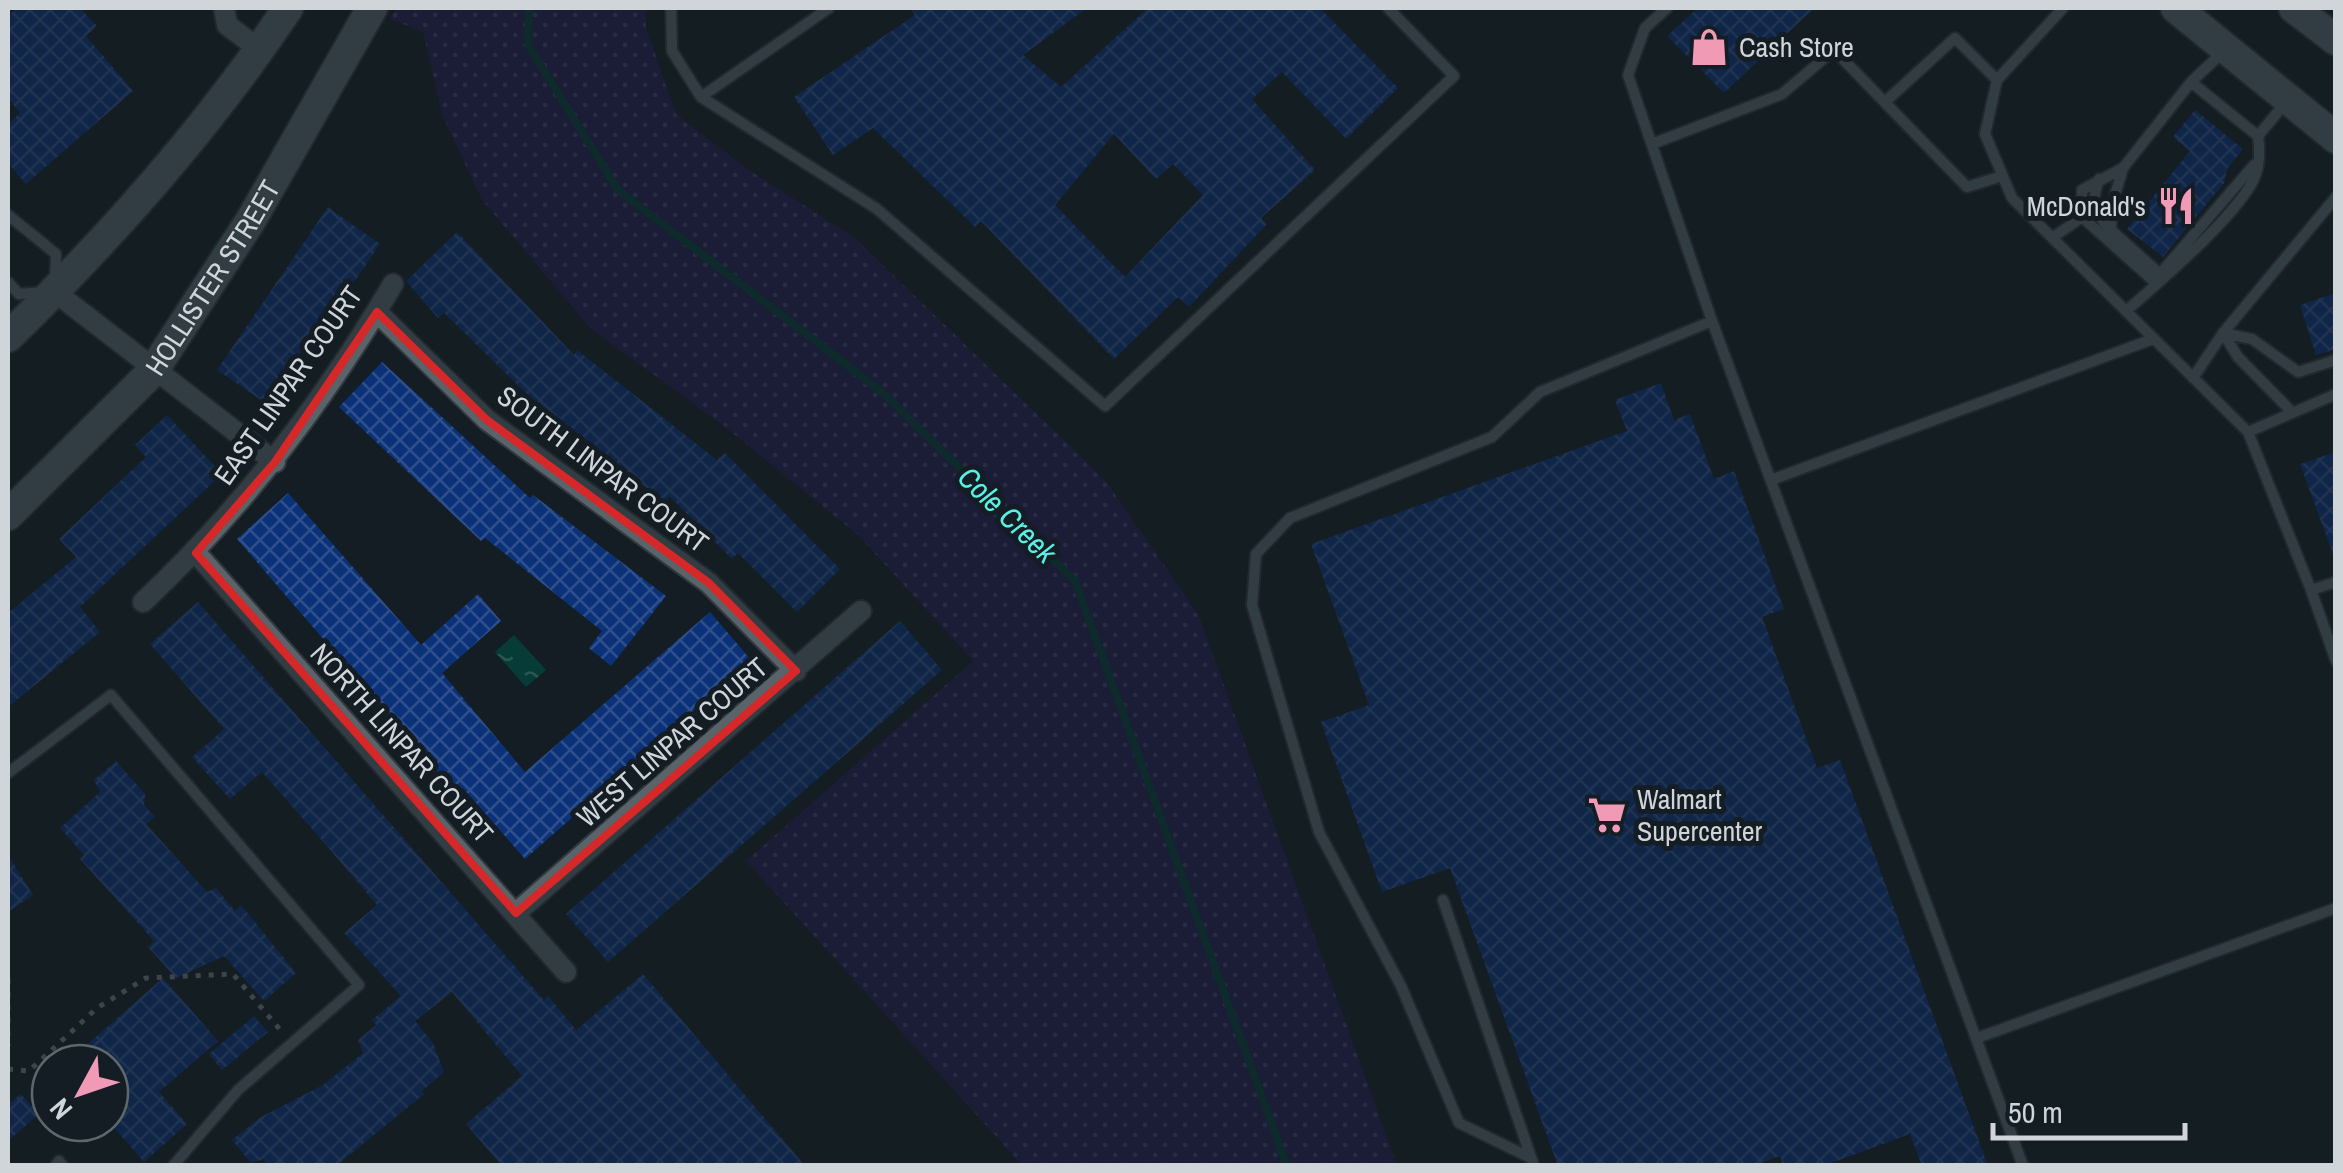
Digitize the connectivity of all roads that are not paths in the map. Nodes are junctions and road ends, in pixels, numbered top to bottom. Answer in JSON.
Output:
{"nodes":[{"id":1,"x":224,"y":8,"type":"edge"},
{"id":2,"x":372,"y":8,"type":"edge"},
{"id":3,"x":670,"y":8,"type":"edge"},
{"id":4,"x":830,"y":8,"type":"edge"},
{"id":5,"x":1388,"y":8,"type":"edge"},
{"id":6,"x":1667,"y":8,"type":"edge"},
{"id":7,"x":2063,"y":8,"type":"edge"},
{"id":8,"x":2176,"y":8,"type":"edge"},
{"id":9,"x":2294,"y":8,"type":"edge"},
{"id":10,"x":276,"y":11,"type":"edge"},
{"id":11,"x":2332,"y":36,"type":"edge"},
{"id":12,"x":259,"y":49,"type":"junction"},
{"id":13,"x":2224,"y":50,"type":"junction"},
{"id":14,"x":1997,"y":80,"type":"junction"},
{"id":15,"x":2192,"y":82,"type":"junction"},
{"id":16,"x":702,"y":98,"type":"junction"},
{"id":17,"x":1885,"y":102,"type":"junction"},
{"id":18,"x":2286,"y":102,"type":"junction"},
{"id":19,"x":2258,"y":136,"type":"junction"},
{"id":20,"x":2336,"y":138,"type":"edge"},
{"id":21,"x":1652,"y":144,"type":"junction"},
{"id":22,"x":2261,"y":154,"type":"junction"},
{"id":23,"x":2123,"y":168,"type":"junction"},
{"id":24,"x":2002,"y":176,"type":"junction"},
{"id":25,"x":2100,"y":178,"type":"junction"},
{"id":26,"x":2334,"y":201,"type":"edge"},
{"id":27,"x":8,"y":215,"type":"edge"},
{"id":28,"x":2082,"y":217,"type":"junction"},
{"id":29,"x":2111,"y":230,"type":"junction"},
{"id":30,"x":2052,"y":238,"type":"junction"},
{"id":31,"x":8,"y":282,"type":"edge"},
{"id":32,"x":393,"y":284,"type":"dead end"},
{"id":33,"x":2157,"y":284,"type":"junction"},
{"id":34,"x":55,"y":292,"type":"junction"},
{"id":35,"x":2126,"y":311,"type":"junction"},
{"id":36,"x":376,"y":312,"type":"junction"},
{"id":37,"x":1712,"y":320,"type":"junction"},
{"id":38,"x":2223,"y":333,"type":"junction"},
{"id":39,"x":8,"y":337,"type":"edge"},
{"id":40,"x":2153,"y":338,"type":"junction"},
{"id":41,"x":2336,"y":360,"type":"edge"},
{"id":42,"x":153,"y":371,"type":"junction"},
{"id":43,"x":2193,"y":378,"type":"junction"},
{"id":44,"x":2336,"y":394,"type":"edge"},
{"id":45,"x":2290,"y":411,"type":"junction"},
{"id":46,"x":2248,"y":432,"type":"junction"},
{"id":47,"x":275,"y":462,"type":"junction"},
{"id":48,"x":1771,"y":480,"type":"junction"},
{"id":49,"x":8,"y":515,"type":"edge"},
{"id":50,"x":196,"y":553,"type":"junction"},
{"id":51,"x":2336,"y":582,"type":"edge"},
{"id":52,"x":2311,"y":590,"type":"junction"},
{"id":53,"x":143,"y":602,"type":"dead end"},
{"id":54,"x":861,"y":612,"type":"dead end"},
{"id":55,"x":2336,"y":661,"type":"edge"},
{"id":56,"x":796,"y":671,"type":"junction"},
{"id":57,"x":8,"y":773,"type":"edge"},
{"id":58,"x":1443,"y":900,"type":"dead end"},
{"id":59,"x":2336,"y":908,"type":"edge"},
{"id":60,"x":516,"y":912,"type":"junction"},
{"id":61,"x":566,"y":972,"type":"dead end"},
{"id":62,"x":1977,"y":1038,"type":"junction"},
{"id":63,"x":1532,"y":1162,"type":"edge"},
{"id":64,"x":54,"y":1166,"type":"edge"},
{"id":65,"x":63,"y":1166,"type":"edge"},
{"id":66,"x":173,"y":1166,"type":"edge"},
{"id":67,"x":2023,"y":1166,"type":"edge"}],
"edges":[{"from":1,"to":12,"type":"street"},
{"from":2,"to":42,"type":"main road","name":"HOLLISTER STREET"},
{"from":3,"to":16,"type":"lane"},
{"from":4,"to":16,"type":"lane"},
{"from":5,"to":16,"type":"lane"},
{"from":6,"to":21,"type":"lane"},
{"from":7,"to":14,"type":"lane"},
{"from":8,"to":13,"type":"main road"},
{"from":9,"to":11,"type":"main road"},
{"from":10,"to":12,"type":"main road"},
{"from":12,"to":34,"type":"main road"},
{"from":13,"to":15,"type":"lane"},
{"from":13,"to":18,"type":"main road"},
{"from":14,"to":17,"type":"lane"},
{"from":14,"to":24,"type":"lane"},
{"from":15,"to":19,"type":"lane"},
{"from":15,"to":23,"type":"lane"},
{"from":17,"to":21,"type":"lane"},
{"from":17,"to":24,"type":"lane"},
{"from":18,"to":19,"type":"lane"},
{"from":18,"to":20,"type":"main road"},
{"from":19,"to":22,"type":"lane"},
{"from":21,"to":37,"type":"lane"},
{"from":22,"to":29,"type":"lane"},
{"from":22,"to":33,"type":"lane"},
{"from":23,"to":25,"type":"lane"},
{"from":23,"to":29,"type":"lane"},
{"from":24,"to":30,"type":"lane"},
{"from":25,"to":28,"type":"lane"},
{"from":25,"to":29,"type":"lane"},
{"from":26,"to":38,"type":"lane"},
{"from":27,"to":34,"type":"lane"},
{"from":28,"to":30,"type":"lane"},
{"from":28,"to":33,"type":"lane"},
{"from":30,"to":35,"type":"lane"},
{"from":31,"to":34,"type":"lane"},
{"from":32,"to":36,"type":"street","name":"EAST LINPAR COURT"},
{"from":33,"to":35,"type":"lane"},
{"from":34,"to":39,"type":"main road"},
{"from":34,"to":42,"type":"street"},
{"from":35,"to":40,"type":"lane"},
{"from":36,"to":47,"type":"street","name":"EAST LINPAR COURT"},
{"from":36,"to":56,"type":"street","name":"SOUTH LINPAR COURT"},
{"from":37,"to":48,"type":"lane"},
{"from":37,"to":63,"type":"lane"},
{"from":38,"to":41,"type":"lane"},
{"from":38,"to":43,"type":"lane"},
{"from":38,"to":45,"type":"lane"},
{"from":40,"to":43,"type":"lane"},
{"from":40,"to":48,"type":"lane"},
{"from":42,"to":47,"type":"street"},
{"from":42,"to":49,"type":"main road","name":"HOLLISTER STREET"},
{"from":43,"to":46,"type":"lane"},
{"from":44,"to":45,"type":"lane"},
{"from":45,"to":46,"type":"lane"},
{"from":46,"to":52,"type":"lane"},
{"from":47,"to":50,"type":"street","name":"EAST LINPAR COURT"},
{"from":48,"to":62,"type":"lane"},
{"from":50,"to":53,"type":"street","name":"EAST LINPAR COURT"},
{"from":50,"to":60,"type":"street","name":"NORTH LINPAR COURT"},
{"from":51,"to":52,"type":"lane"},
{"from":52,"to":55,"type":"lane"},
{"from":54,"to":56,"type":"street","name":"WEST LINPAR COURT"},
{"from":56,"to":60,"type":"street","name":"WEST LINPAR COURT"},
{"from":57,"to":66,"type":"lane"},
{"from":58,"to":63,"type":"lane"},
{"from":59,"to":62,"type":"lane"},
{"from":60,"to":61,"type":"street","name":"NORTH LINPAR COURT"},
{"from":62,"to":67,"type":"lane"},
{"from":64,"to":65,"type":"lane"}]}
